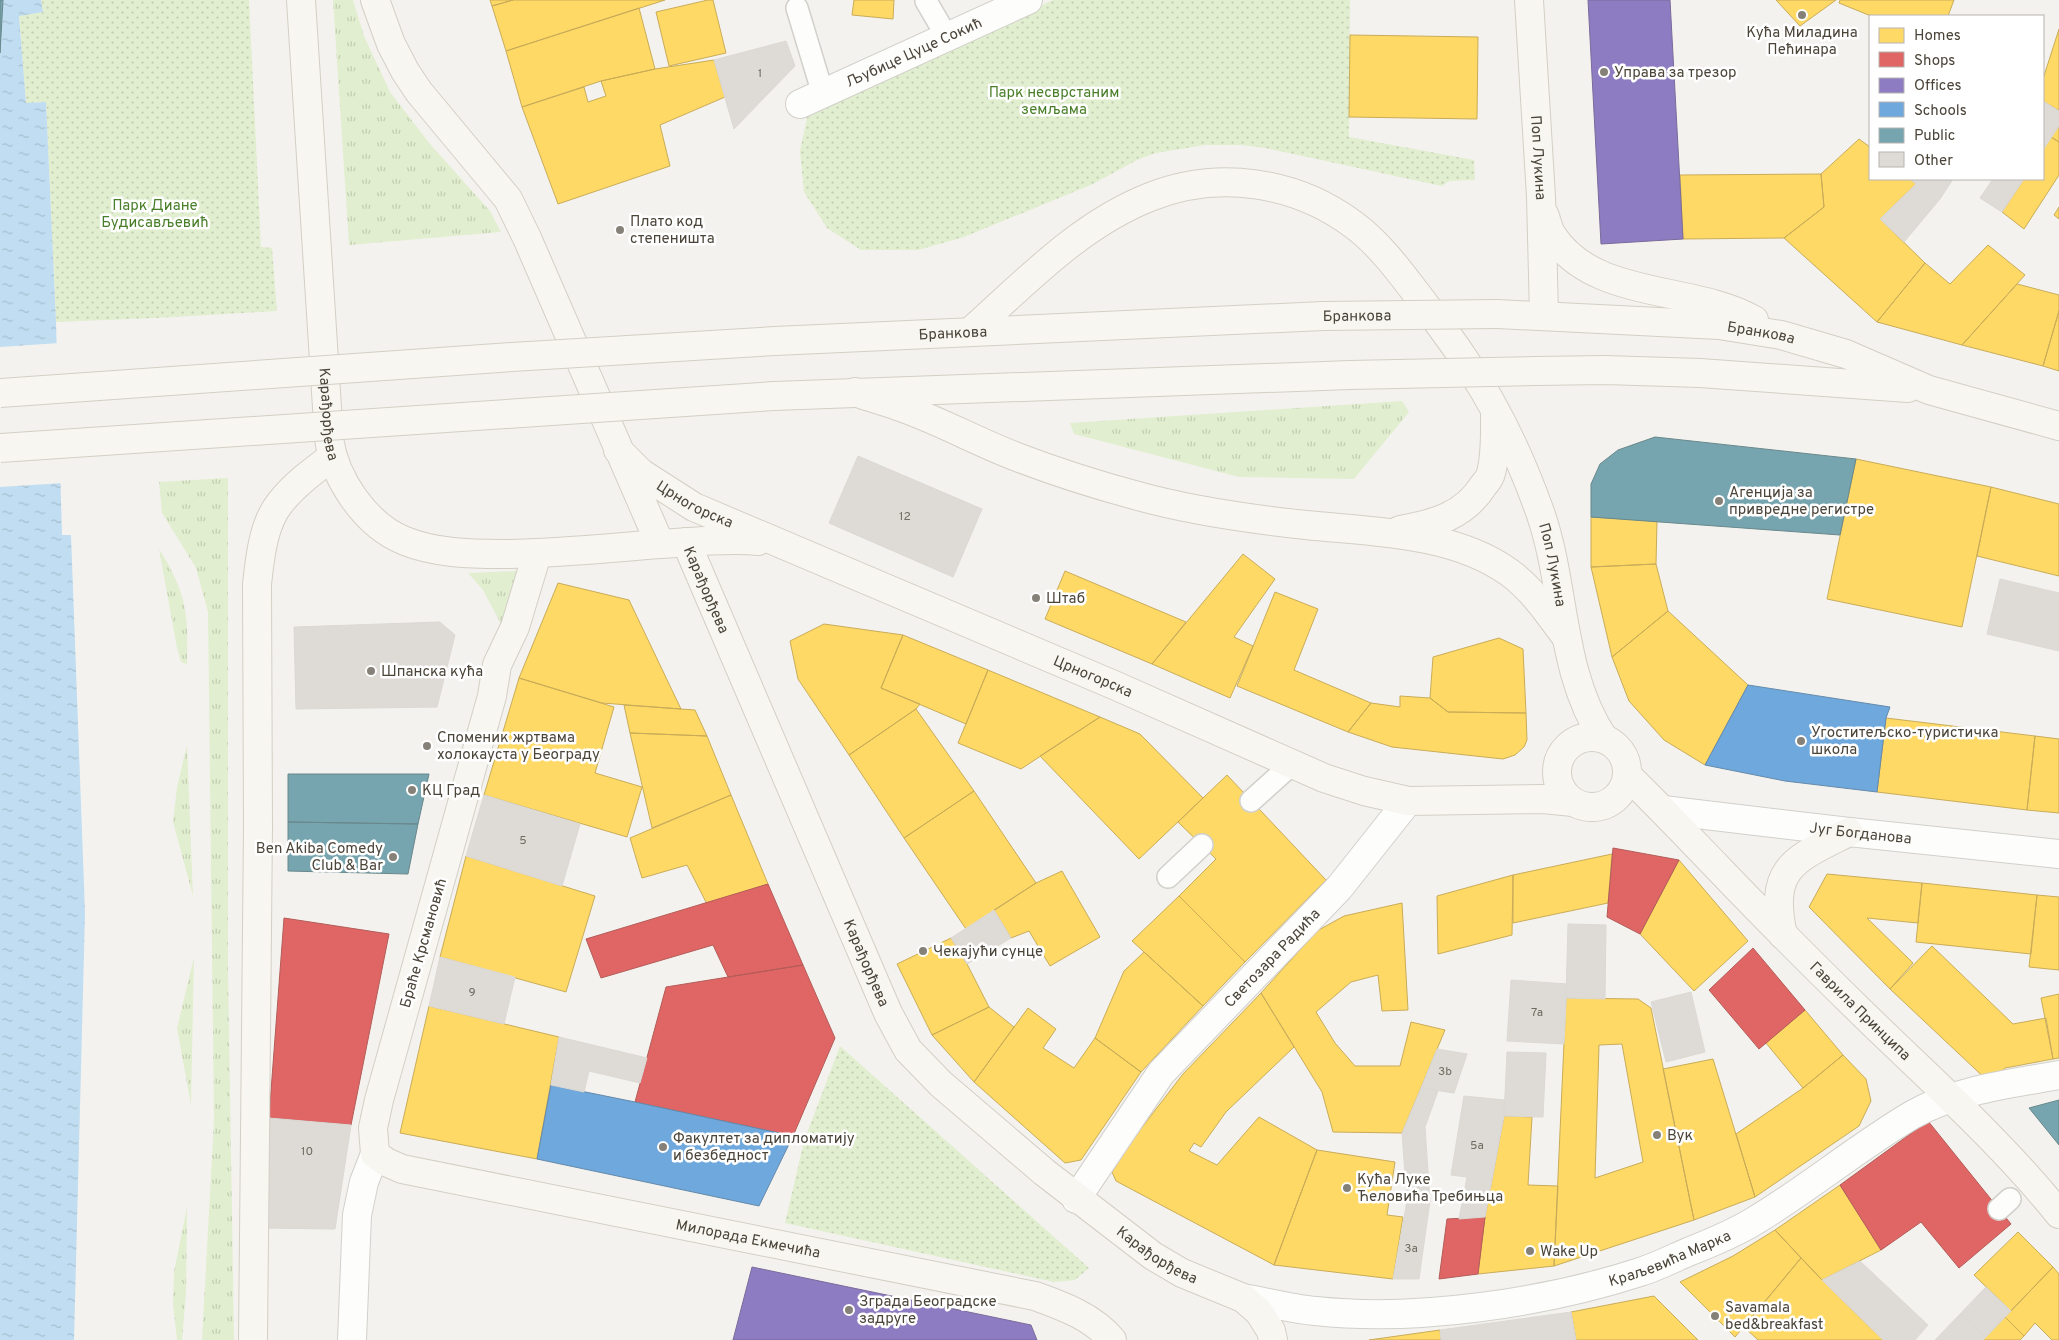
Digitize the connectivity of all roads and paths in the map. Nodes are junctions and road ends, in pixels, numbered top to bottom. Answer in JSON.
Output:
{"nodes":[{"id":1,"x":301,"y":0,"type":"edge"},
{"id":2,"x":375,"y":0,"type":"edge"},
{"id":3,"x":1028,"y":0,"type":"edge"},
{"id":4,"x":1529,"y":0,"type":"edge"},
{"id":5,"x":926,"y":1,"type":"edge"},
{"id":6,"x":796,"y":8,"type":"dead end"},
{"id":7,"x":947,"y":37,"type":"junction"},
{"id":8,"x":812,"y":99,"type":"joint"},
{"id":9,"x":1541,"y":206,"type":"junction"},
{"id":10,"x":1544,"y":315,"type":"junction"},
{"id":11,"x":970,"y":332,"type":"junction"},
{"id":12,"x":1781,"y":335,"type":"junction"},
{"id":13,"x":1929,"y":390,"type":"junction"},
{"id":14,"x":855,"y":392,"type":"junction"},
{"id":15,"x":0,"y":393,"type":"edge"},
{"id":16,"x":1495,"y":412,"type":"junction"},
{"id":17,"x":2059,"y":426,"type":"edge"},
{"id":18,"x":0,"y":448,"type":"edge"},
{"id":19,"x":618,"y":450,"type":"junction"},
{"id":20,"x":332,"y":457,"type":"junction"},
{"id":21,"x":1389,"y":532,"type":"junction"},
{"id":22,"x":673,"y":543,"type":"junction"},
{"id":23,"x":780,"y":545,"type":"junction"},
{"id":24,"x":538,"y":554,"type":"junction"},
{"id":25,"x":1567,"y":638,"type":"junction"},
{"id":26,"x":1581,"y":696,"type":"junction"},
{"id":27,"x":1604,"y":738,"type":"junction"},
{"id":28,"x":1575,"y":740,"type":"junction"},
{"id":29,"x":1291,"y":765,"type":"junction"},
{"id":30,"x":1557,"y":766,"type":"junction"},
{"id":31,"x":1627,"y":775,"type":"junction"},
{"id":32,"x":1513,"y":799,"type":"junction"},
{"id":33,"x":1251,"y":801,"type":"dead end"},
{"id":34,"x":1408,"y":801,"type":"junction"},
{"id":35,"x":1573,"y":802,"type":"junction"},
{"id":36,"x":1608,"y":804,"type":"junction"},
{"id":37,"x":1663,"y":810,"type":"junction"},
{"id":38,"x":1849,"y":832,"type":"junction"},
{"id":39,"x":1202,"y":845,"type":"dead end"},
{"id":40,"x":2059,"y":854,"type":"edge"},
{"id":41,"x":1168,"y":877,"type":"dead end"},
{"id":42,"x":1784,"y":935,"type":"junction"},
{"id":43,"x":2059,"y":1075,"type":"edge"},
{"id":44,"x":1951,"y":1098,"type":"junction"},
{"id":45,"x":375,"y":1154,"type":"junction"},
{"id":46,"x":1076,"y":1198,"type":"junction"},
{"id":47,"x":2059,"y":1214,"type":"edge"},
{"id":48,"x":1242,"y":1298,"type":"junction"},
{"id":49,"x":253,"y":1340,"type":"edge"},
{"id":50,"x":352,"y":1340,"type":"edge"},
{"id":51,"x":1112,"y":1340,"type":"edge"},
{"id":52,"x":1273,"y":1340,"type":"edge"}],
"edges":[{"from":1,"to":20,"type":"main road","name":"Карађорђева"},
{"from":2,"to":19,"type":"main road","name":"Карађорђева"},
{"from":3,"to":7,"type":"street","name":"Љубице Цуце Сокић"},
{"from":4,"to":9,"type":"main road","name":"Поп Лукина"},
{"from":5,"to":7,"type":"lane"},
{"from":6,"to":8,"type":"lane"},
{"from":7,"to":8,"type":"street","name":"Љубице Цуце Сокић"},
{"from":9,"to":10,"type":"main road","name":"Поп Лукина"},
{"from":9,"to":12,"type":"main road"},
{"from":10,"to":11,"type":"main road","name":"Бранкова","bridge":true},
{"from":10,"to":12,"type":"main road","name":"Бранкова"},
{"from":11,"to":15,"type":"main road","name":"Бранкова","bridge":true},
{"from":11,"to":16,"type":"main road","name":"Поп Лукина"},
{"from":12,"to":13,"type":"main road","name":"Бранкова"},
{"from":13,"to":14,"type":"main road","name":"Бранкова","bridge":true},
{"from":13,"to":17,"type":"main road","name":"Бранкова"},
{"from":14,"to":18,"type":"main road","name":"Бранкова","bridge":true},
{"from":14,"to":21,"type":"main road"},
{"from":16,"to":21,"type":"main road"},
{"from":16,"to":25,"type":"main road","name":"Поп Лукина"},
{"from":19,"to":22,"type":"main road","name":"Карађорђева"},
{"from":19,"to":23,"type":"main road","name":"Црногорска"},
{"from":20,"to":24,"type":"main road","name":"Карађорђева"},
{"from":20,"to":49,"type":"main road"},
{"from":21,"to":25,"type":"main road"},
{"from":22,"to":23,"type":"main road","name":"Црногорска"},
{"from":22,"to":24,"type":"main road","name":"Карађорђева"},
{"from":22,"to":46,"type":"main road","name":"Карађорђева"},
{"from":23,"to":29,"type":"main road","name":"Црногорска"},
{"from":24,"to":45,"type":"main road","name":"Браће Крсмановић"},
{"from":25,"to":26,"type":"main road","name":"Поп Лукина"},
{"from":26,"to":27,"type":"main road","name":"Поп Лукина"},
{"from":26,"to":28,"type":"main road","name":"Поп Лукина"},
{"from":27,"to":28,"type":"main road"},
{"from":27,"to":31,"type":"main road"},
{"from":28,"to":30,"type":"main road"},
{"from":29,"to":33,"type":"lane"},
{"from":29,"to":34,"type":"main road","name":"Црногорска"},
{"from":30,"to":32,"type":"main road"},
{"from":30,"to":35,"type":"main road"},
{"from":31,"to":36,"type":"main road"},
{"from":31,"to":37,"type":"main road"},
{"from":32,"to":34,"type":"main road"},
{"from":32,"to":35,"type":"main road"},
{"from":34,"to":46,"type":"street","name":"Светозара Радића"},
{"from":35,"to":36,"type":"main road"},
{"from":36,"to":37,"type":"main road"},
{"from":37,"to":38,"type":"street","name":"Југ Богданова"},
{"from":37,"to":42,"type":"main road","name":"Гаврила Принципа"},
{"from":38,"to":40,"type":"street","name":"Југ Богданова"},
{"from":38,"to":42,"type":"main road"},
{"from":39,"to":41,"type":"lane"},
{"from":42,"to":44,"type":"main road","name":"Гаврила Принципа"},
{"from":43,"to":44,"type":"street","name":"Краљевића Марка"},
{"from":44,"to":47,"type":"main road","name":"Гаврила Принципа"},
{"from":44,"to":48,"type":"street","name":"Краљевића Марка"},
{"from":45,"to":50,"type":"street","name":"Браће Крсмановић"},
{"from":45,"to":51,"type":"main road","name":"Милорада Екмечића"},
{"from":46,"to":48,"type":"main road","name":"Карађорђева"},
{"from":48,"to":52,"type":"main road","name":"Карађорђева"}]}
